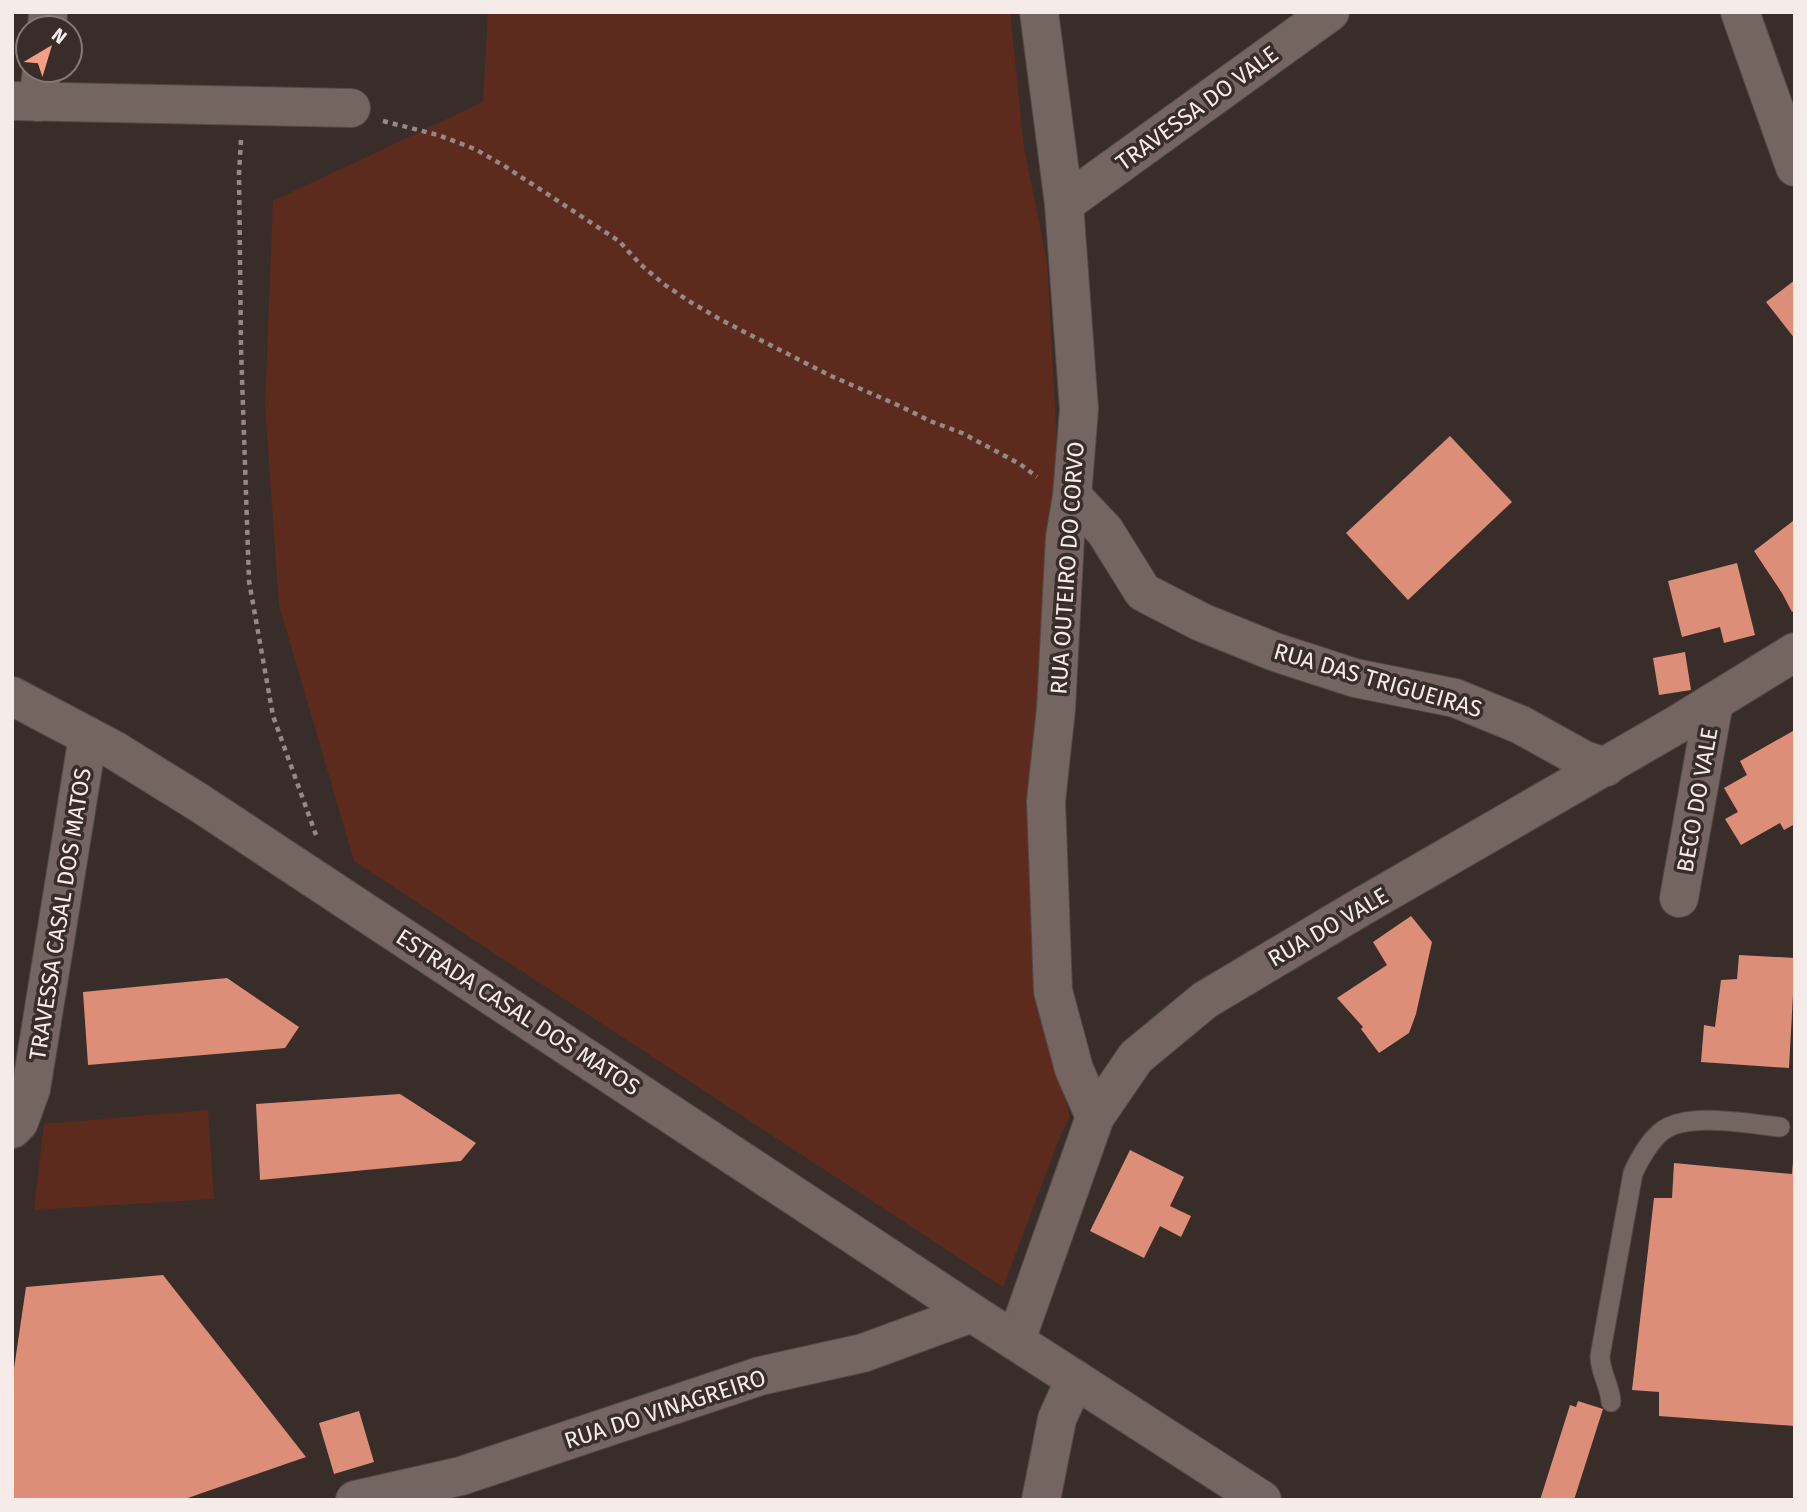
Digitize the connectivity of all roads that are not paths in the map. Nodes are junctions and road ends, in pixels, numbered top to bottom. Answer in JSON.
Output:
{"nodes":[{"id":1,"x":1039,"y":12,"type":"edge"},
{"id":2,"x":1330,"y":12,"type":"edge"},
{"id":3,"x":1740,"y":12,"type":"edge"},
{"id":4,"x":31,"y":91,"type":"edge"},
{"id":5,"x":351,"y":108,"type":"road end"},
{"id":6,"x":1795,"y":167,"type":"edge"},
{"id":7,"x":1064,"y":204,"type":"junction"},
{"id":8,"x":1072,"y":496,"type":"junction"},
{"id":9,"x":1795,"y":652,"type":"edge"},
{"id":10,"x":12,"y":696,"type":"edge"},
{"id":11,"x":1714,"y":702,"type":"junction"},
{"id":12,"x":89,"y":737,"type":"junction"},
{"id":13,"x":1606,"y":767,"type":"junction"},
{"id":14,"x":1679,"y":898,"type":"dead end"},
{"id":15,"x":1095,"y":1117,"type":"junction"},
{"id":16,"x":1780,"y":1127,"type":"dead end"},
{"id":17,"x":12,"y":1129,"type":"edge"},
{"id":18,"x":972,"y":1313,"type":"junction"},
{"id":19,"x":1016,"y":1340,"type":"junction"},
{"id":20,"x":1075,"y":1379,"type":"junction"},
{"id":21,"x":1611,"y":1402,"type":"dead end"},
{"id":22,"x":457,"y":1488,"type":"edge"},
{"id":23,"x":355,"y":1500,"type":"edge"},
{"id":24,"x":1041,"y":1500,"type":"edge"},
{"id":25,"x":1262,"y":1500,"type":"edge"}],
"edges":[{"from":1,"to":7,"type":"street","name":"RUA OUTEIRO DO CORVO"},
{"from":2,"to":7,"type":"street","name":"TRAVESSA DO VALE"},
{"from":3,"to":6,"type":"street"},
{"from":4,"to":5,"type":"street"},
{"from":7,"to":8,"type":"street","name":"RUA OUTEIRO DO CORVO"},
{"from":8,"to":13,"type":"street","name":"RUA DAS TRIGUEIRAS"},
{"from":8,"to":15,"type":"street","name":"RUA OUTEIRO DO CORVO"},
{"from":9,"to":11,"type":"street","name":"RUA DO VALE"},
{"from":10,"to":12,"type":"street","name":"ESTRADA CASAL DOS MATOS"},
{"from":11,"to":13,"type":"street","name":"RUA DO VALE"},
{"from":11,"to":14,"type":"street","name":"BECO DO VALE"},
{"from":12,"to":17,"type":"street","name":"TRAVESSA CASAL DOS MATOS"},
{"from":12,"to":18,"type":"street","name":"ESTRADA CASAL DOS MATOS"},
{"from":13,"to":15,"type":"street","name":"RUA DO VALE"},
{"from":15,"to":19,"type":"street","name":"RUA DO VALE"},
{"from":16,"to":21,"type":"lane"},
{"from":18,"to":19,"type":"street","name":"ESTRADA CASAL DOS MATOS"},
{"from":18,"to":22,"type":"street","name":"RUA DO VINAGREIRO"},
{"from":19,"to":20,"type":"street","name":"ESTRADA CASAL DOS MATOS"},
{"from":20,"to":24,"type":"street"},
{"from":20,"to":25,"type":"street","name":"ESTRADA CASAL DOS MATOS"},
{"from":22,"to":23,"type":"street","name":"RUA DO VINAGREIRO"}]}
